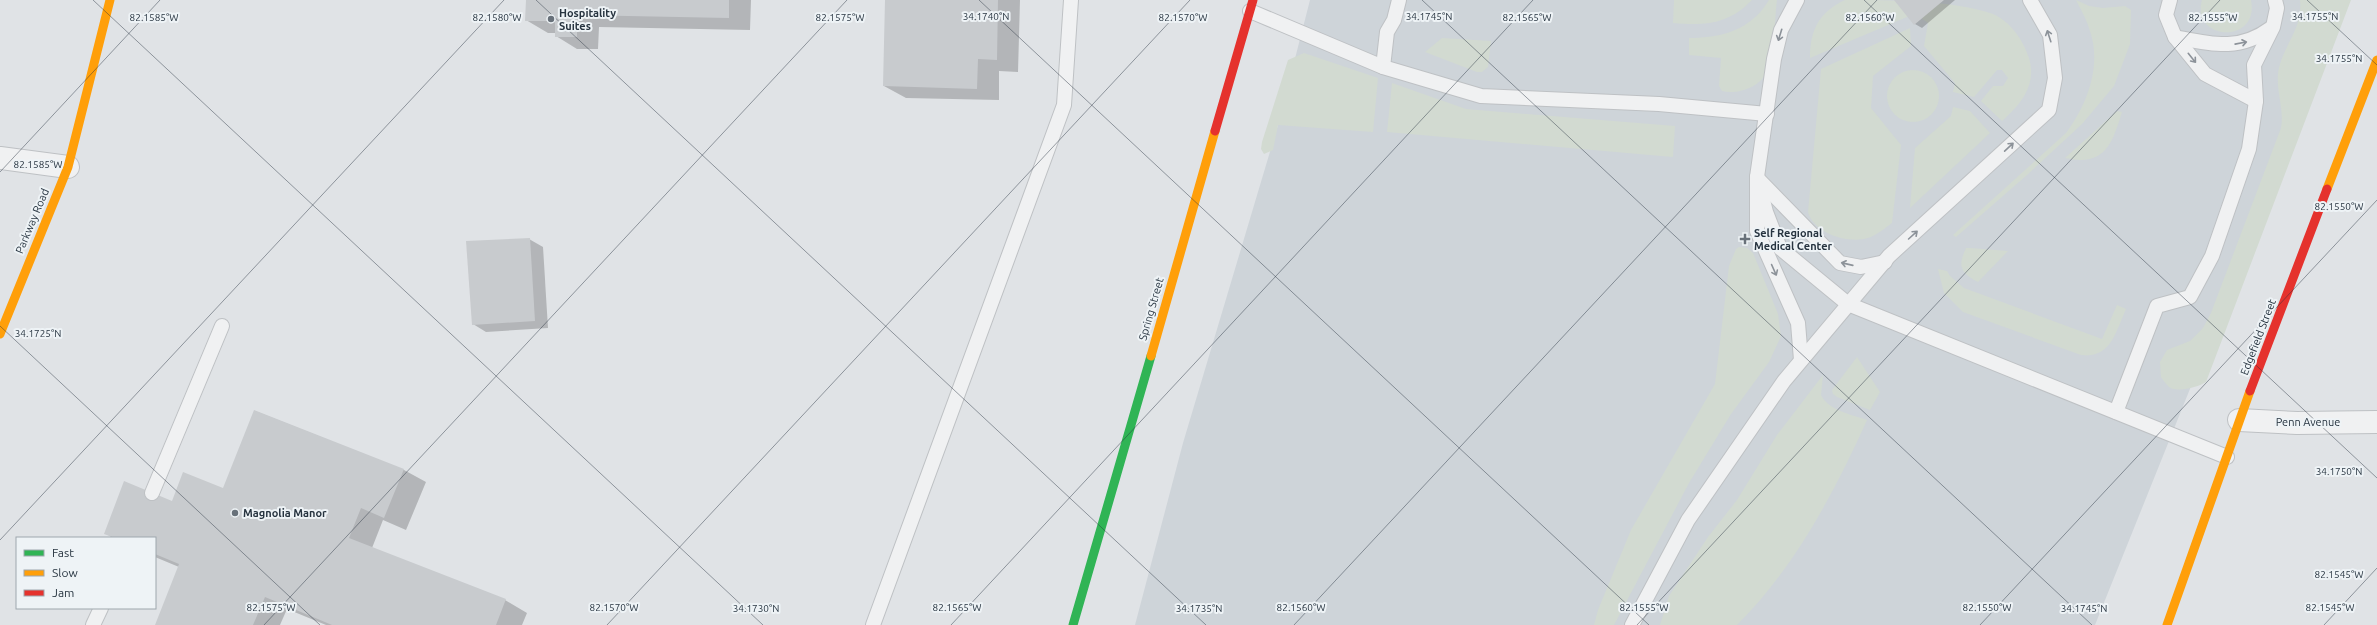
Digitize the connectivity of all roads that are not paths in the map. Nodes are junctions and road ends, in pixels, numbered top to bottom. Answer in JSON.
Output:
{"nodes":[{"id":1,"x":110,"y":0,"type":"edge"},
{"id":2,"x":1071,"y":0,"type":"edge"},
{"id":3,"x":1400,"y":0,"type":"edge"},
{"id":4,"x":1798,"y":0,"type":"edge"},
{"id":5,"x":2030,"y":0,"type":"edge"},
{"id":6,"x":2170,"y":0,"type":"edge"},
{"id":7,"x":2275,"y":0,"type":"edge"},
{"id":8,"x":1251,"y":6,"type":"edge"},
{"id":9,"x":2273,"y":27,"type":"junction"},
{"id":10,"x":2175,"y":37,"type":"junction"},
{"id":11,"x":2377,"y":60,"type":"edge"},
{"id":12,"x":1383,"y":67,"type":"junction"},
{"id":13,"x":2256,"y":101,"type":"junction"},
{"id":14,"x":1767,"y":114,"type":"junction"},
{"id":15,"x":0,"y":158,"type":"edge"},
{"id":16,"x":68,"y":167,"type":"junction"},
{"id":17,"x":1757,"y":178,"type":"junction"},
{"id":18,"x":1761,"y":206,"type":"junction"},
{"id":19,"x":1885,"y":262,"type":"junction"},
{"id":20,"x":1848,"y":304,"type":"junction"},
{"id":21,"x":222,"y":326,"type":"dead end"},
{"id":22,"x":0,"y":334,"type":"edge"},
{"id":23,"x":1801,"y":360,"type":"junction"},
{"id":24,"x":2116,"y":412,"type":"junction"},
{"id":25,"x":2239,"y":420,"type":"junction"},
{"id":26,"x":2377,"y":422,"type":"edge"},
{"id":27,"x":2226,"y":457,"type":"junction"},
{"id":28,"x":152,"y":493,"type":"dead end"},
{"id":29,"x":101,"y":609,"type":"edge"},
{"id":30,"x":93,"y":625,"type":"edge"},
{"id":31,"x":873,"y":625,"type":"edge"},
{"id":32,"x":1073,"y":625,"type":"edge"},
{"id":33,"x":1632,"y":625,"type":"edge"},
{"id":34,"x":2167,"y":625,"type":"edge"}],
"edges":[{"from":1,"to":16,"type":"street","name":"Parkway Road"},
{"from":2,"to":31,"type":"lane"},
{"from":3,"to":12,"type":"lane"},
{"from":4,"to":14,"type":"lane","one_way":true},
{"from":19,"to":5,"type":"lane","one_way":true},
{"from":6,"to":10,"type":"lane"},
{"from":7,"to":9,"type":"lane"},
{"from":8,"to":12,"type":"lane"},
{"from":8,"to":32,"type":"street","name":"Spring Street"},
{"from":10,"to":9,"type":"lane","one_way":true},
{"from":9,"to":13,"type":"lane"},
{"from":10,"to":13,"type":"lane","one_way":true},
{"from":11,"to":25,"type":"street","name":"Edgefield Street"},
{"from":12,"to":14,"type":"lane"},
{"from":13,"to":24,"type":"lane"},
{"from":14,"to":17,"type":"lane"},
{"from":15,"to":16,"type":"street"},
{"from":16,"to":22,"type":"street","name":"Parkway Road"},
{"from":17,"to":18,"type":"lane"},
{"from":19,"to":17,"type":"lane","one_way":true},
{"from":18,"to":20,"type":"lane"},
{"from":18,"to":23,"type":"lane","one_way":true},
{"from":19,"to":20,"type":"lane"},
{"from":20,"to":23,"type":"lane"},
{"from":20,"to":24,"type":"lane"},
{"from":21,"to":28,"type":"lane"},
{"from":23,"to":33,"type":"lane"},
{"from":24,"to":27,"type":"lane"},
{"from":25,"to":26,"type":"street","name":"Penn Avenue"},
{"from":25,"to":27,"type":"street","name":"Edgefield Street"},
{"from":27,"to":34,"type":"street","name":"Edgefield Street"},
{"from":29,"to":30,"type":"lane"}]}
